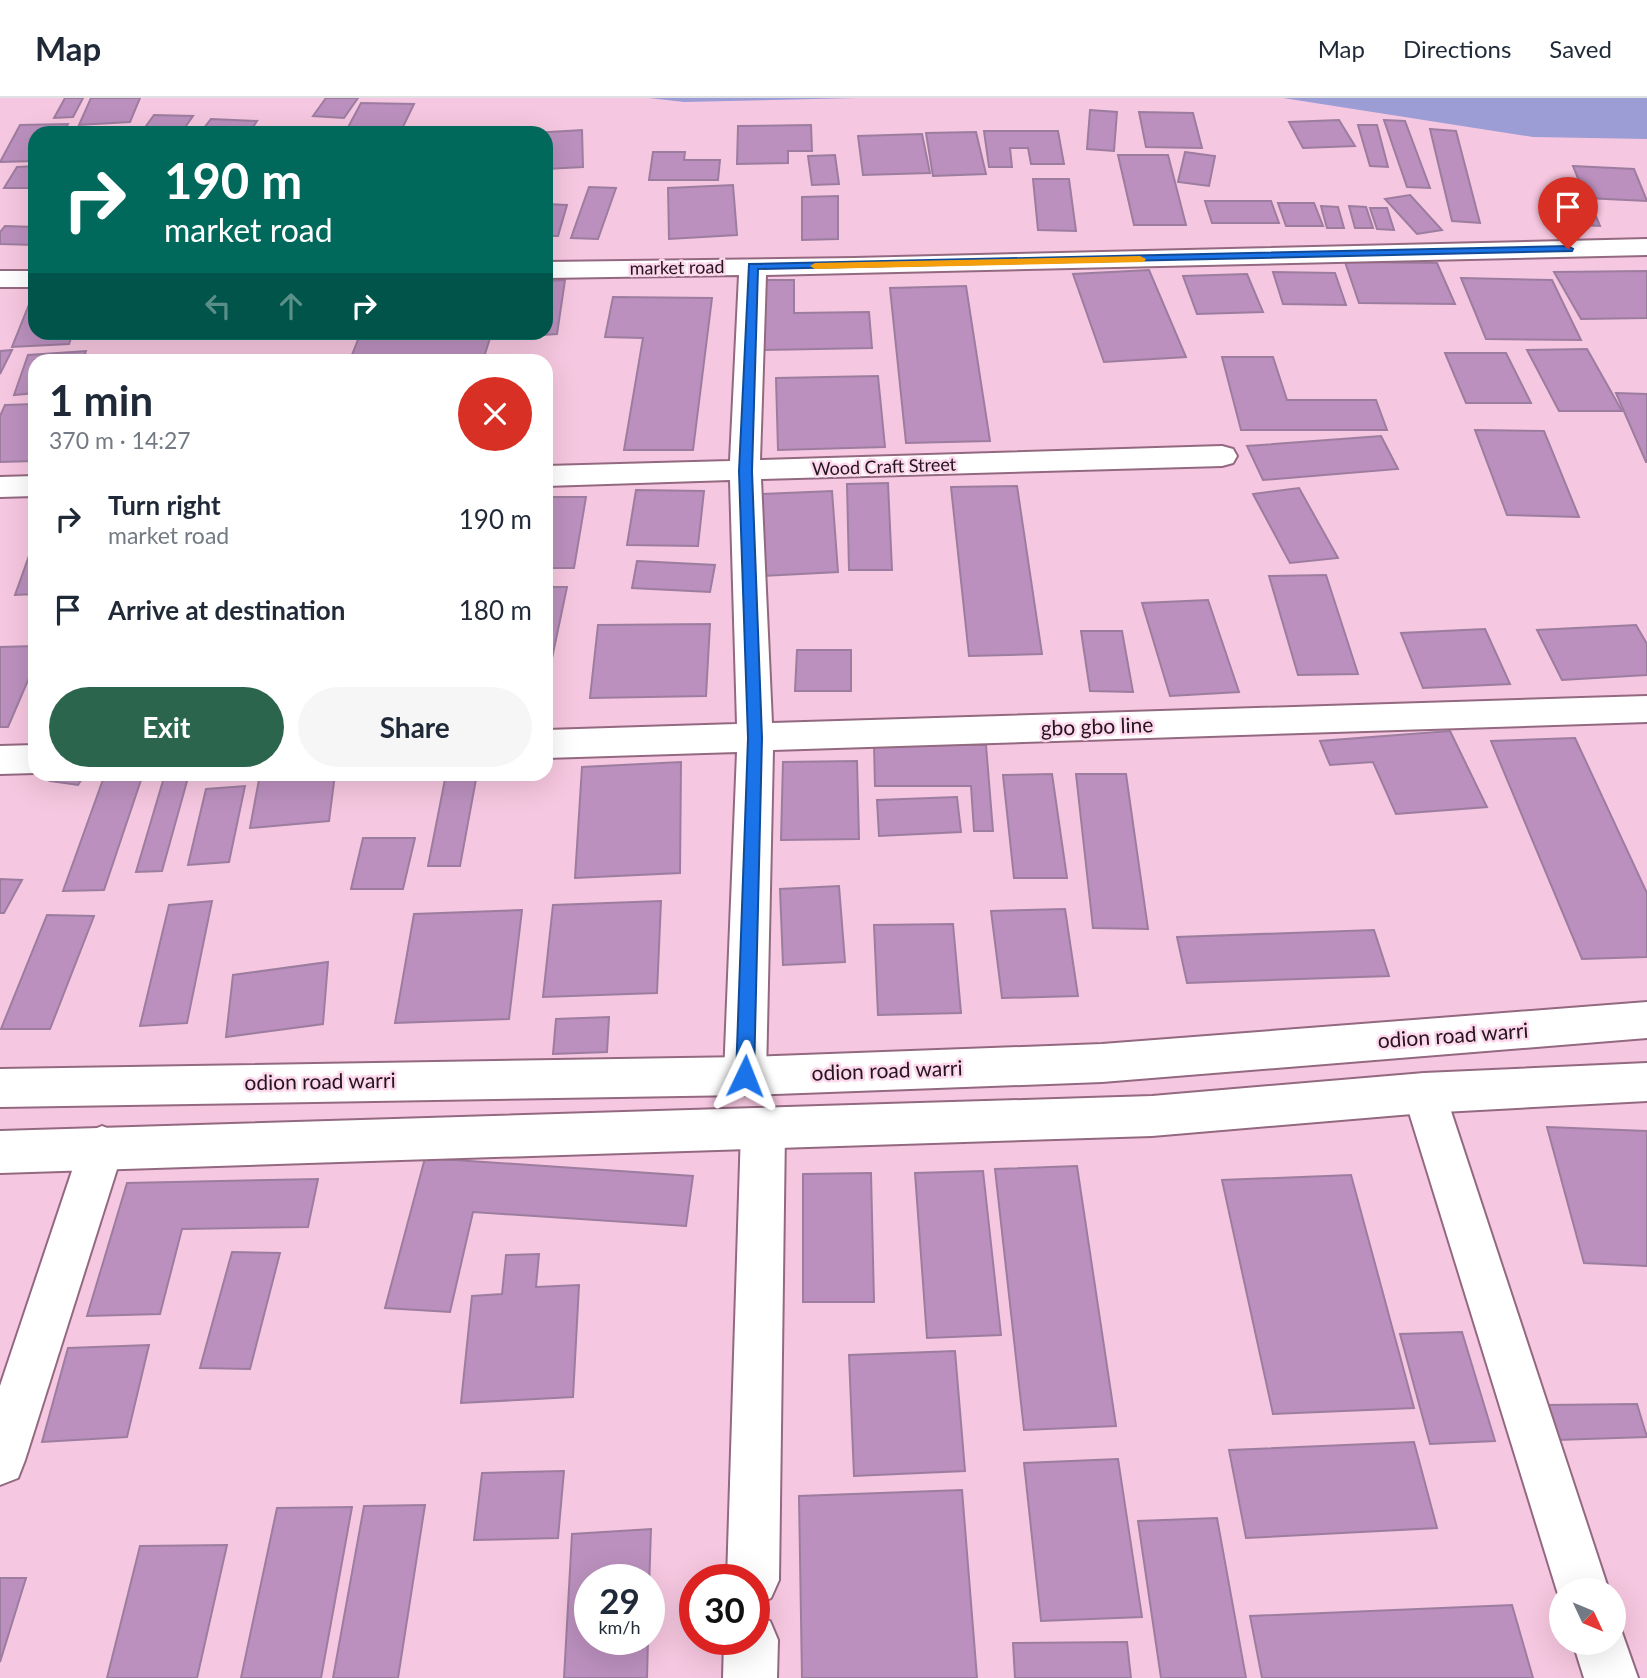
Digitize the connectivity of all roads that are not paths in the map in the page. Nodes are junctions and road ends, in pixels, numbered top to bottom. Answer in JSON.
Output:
{"nodes":[{"id":1,"x":1647,"y":247,"type":"edge"},
{"id":2,"x":753,"y":266,"type":"junction"},
{"id":3,"x":553,"y":270,"type":"edge"},
{"id":4,"x":28,"y":280,"type":"edge"},
{"id":5,"x":2,"y":283,"type":"edge"},
{"id":6,"x":1222,"y":456,"type":"dead end"},
{"id":7,"x":745,"y":471,"type":"junction"},
{"id":8,"x":553,"y":476,"type":"edge"},
{"id":9,"x":28,"y":486,"type":"edge"},
{"id":10,"x":0,"y":487,"type":"edge"},
{"id":11,"x":1647,"y":709,"type":"edge"},
{"id":12,"x":755,"y":738,"type":"junction"},
{"id":13,"x":553,"y":744,"type":"edge"},
{"id":14,"x":28,"y":760,"type":"edge"},
{"id":15,"x":0,"y":761,"type":"edge"},
{"id":16,"x":1647,"y":1020,"type":"edge"},
{"id":17,"x":745,"y":1076,"type":"junction"},
{"id":18,"x":1647,"y":1082,"type":"edge"},
{"id":19,"x":0,"y":1088,"type":"edge"},
{"id":20,"x":1424,"y":1093,"type":"junction"},
{"id":21,"x":763,"y":1130,"type":"junction"},
{"id":22,"x":102,"y":1147,"type":"junction"},
{"id":23,"x":0,"y":1152,"type":"edge"},
{"id":24,"x":0,"y":1460,"type":"edge"},
{"id":25,"x":753,"y":1564,"type":"edge"},
{"id":26,"x":1579,"y":1578,"type":"edge"},
{"id":27,"x":751,"y":1655,"type":"edge"},
{"id":28,"x":1604,"y":1656,"type":"edge"},
{"id":29,"x":751,"y":1678,"type":"edge"},
{"id":30,"x":1611,"y":1678,"type":"edge"}],
"edges":[{"from":1,"to":2,"type":"street","name":"market road"},
{"from":2,"to":3,"type":"street","name":"market road"},
{"from":2,"to":7,"type":"street"},
{"from":4,"to":5,"type":"street"},
{"from":6,"to":7,"type":"street","name":"Wood Craft Street"},
{"from":7,"to":8,"type":"street","name":"Wood Craft Street"},
{"from":7,"to":12,"type":"street"},
{"from":9,"to":10,"type":"street"},
{"from":11,"to":12,"type":"street","name":"gbo gbo line"},
{"from":12,"to":13,"type":"street","name":"gbo gbo line"},
{"from":12,"to":17,"type":"street"},
{"from":14,"to":15,"type":"street"},
{"from":16,"to":17,"type":"street","name":"odion road warri"},
{"from":17,"to":19,"type":"street","name":"odion road warri"},
{"from":18,"to":20,"type":"street"},
{"from":20,"to":21,"type":"street"},
{"from":20,"to":26,"type":"street"},
{"from":21,"to":22,"type":"street"},
{"from":21,"to":25,"type":"street"},
{"from":22,"to":23,"type":"street"},
{"from":22,"to":24,"type":"street"},
{"from":27,"to":29,"type":"street"},
{"from":28,"to":30,"type":"street"}]}
